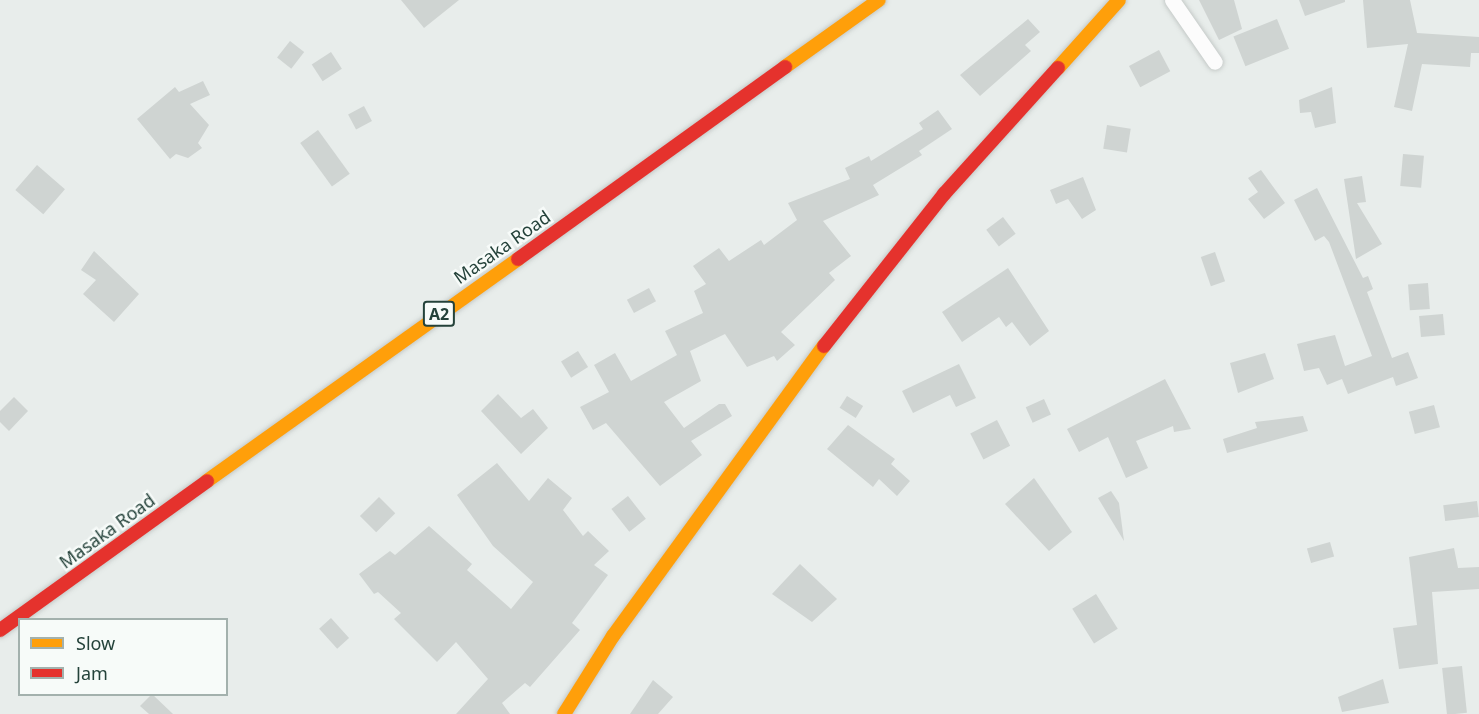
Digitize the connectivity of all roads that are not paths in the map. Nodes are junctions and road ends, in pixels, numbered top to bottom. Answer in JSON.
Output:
{"nodes":[{"id":1,"x":879,"y":0,"type":"edge"},
{"id":2,"x":1119,"y":0,"type":"edge"},
{"id":3,"x":1172,"y":0,"type":"edge"},
{"id":4,"x":1215,"y":62,"type":"dead end"},
{"id":5,"x":0,"y":630,"type":"edge"},
{"id":6,"x":564,"y":714,"type":"edge"}],
"edges":[{"from":1,"to":5,"type":"main road","name":"Masaka Road","number":"A2"},
{"from":2,"to":6,"type":"main road"},
{"from":3,"to":4,"type":"street"}]}
